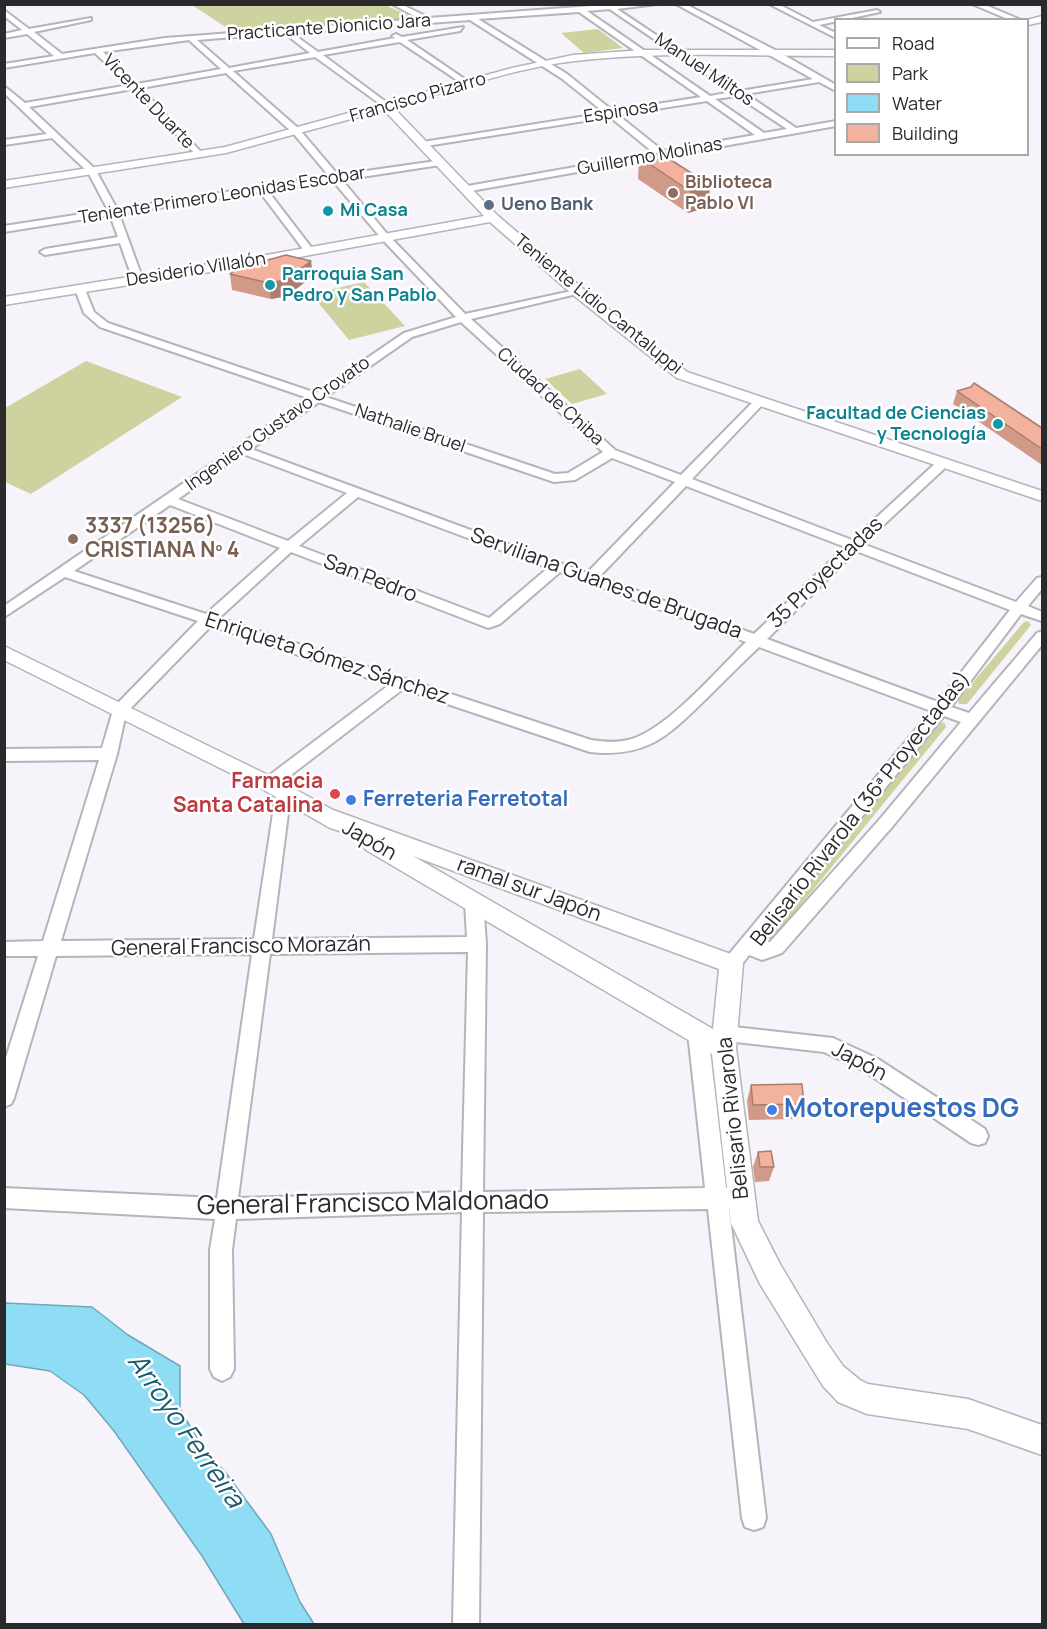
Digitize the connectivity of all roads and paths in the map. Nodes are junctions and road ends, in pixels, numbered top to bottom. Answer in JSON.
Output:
{"nodes":[{"id":1,"x":395,"y":4,"type":"edge"},
{"id":2,"x":654,"y":4,"type":"edge"},
{"id":3,"x":679,"y":4,"type":"edge"},
{"id":4,"x":772,"y":4,"type":"edge"},
{"id":5,"x":975,"y":4,"type":"edge"},
{"id":6,"x":584,"y":8,"type":"edge"},
{"id":7,"x":613,"y":9,"type":"junction"},
{"id":8,"x":4,"y":12,"type":"edge"},
{"id":9,"x":877,"y":12,"type":"dead end"},
{"id":10,"x":844,"y":18,"type":"edge"},
{"id":11,"x":1013,"y":18,"type":"edge"},
{"id":12,"x":473,"y":19,"type":"junction"},
{"id":13,"x":89,"y":20,"type":"dead end"},
{"id":14,"x":834,"y":20,"type":"edge"},
{"id":15,"x":430,"y":21,"type":"junction"},
{"id":16,"x":377,"y":24,"type":"junction"},
{"id":17,"x":811,"y":24,"type":"junction"},
{"id":18,"x":482,"y":25,"type":"junction"},
{"id":19,"x":284,"y":30,"type":"junction"},
{"id":20,"x":28,"y":31,"type":"junction"},
{"id":21,"x":834,"y":35,"type":"edge"},
{"id":22,"x":4,"y":36,"type":"edge"},
{"id":23,"x":191,"y":38,"type":"junction"},
{"id":24,"x":401,"y":39,"type":"junction"},
{"id":25,"x":97,"y":51,"type":"junction"},
{"id":26,"x":643,"y":53,"type":"junction"},
{"id":27,"x":680,"y":53,"type":"junction"},
{"id":28,"x":774,"y":53,"type":"junction"},
{"id":29,"x":834,"y":53,"type":"edge"},
{"id":30,"x":317,"y":54,"type":"junction"},
{"id":31,"x":59,"y":56,"type":"junction"},
{"id":32,"x":545,"y":63,"type":"junction"},
{"id":33,"x":4,"y":66,"type":"edge"},
{"id":34,"x":228,"y":69,"type":"junction"},
{"id":35,"x":819,"y":80,"type":"junction"},
{"id":36,"x":466,"y":84,"type":"junction"},
{"id":37,"x":135,"y":86,"type":"junction"},
{"id":38,"x":4,"y":88,"type":"edge"},
{"id":39,"x":834,"y":88,"type":"edge"},
{"id":40,"x":738,"y":93,"type":"junction"},
{"id":41,"x":707,"y":98,"type":"junction"},
{"id":42,"x":24,"y":106,"type":"junction"},
{"id":43,"x":387,"y":107,"type":"junction"},
{"id":44,"x":610,"y":114,"type":"junction"},
{"id":45,"x":834,"y":123,"type":"edge"},
{"id":46,"x":296,"y":131,"type":"junction"},
{"id":47,"x":795,"y":131,"type":"junction"},
{"id":48,"x":54,"y":135,"type":"junction"},
{"id":49,"x":764,"y":137,"type":"junction"},
{"id":50,"x":4,"y":143,"type":"edge"},
{"id":51,"x":423,"y":144,"type":"junction"},
{"id":52,"x":198,"y":153,"type":"junction"},
{"id":53,"x":662,"y":155,"type":"junction"},
{"id":54,"x":440,"y":162,"type":"junction"},
{"id":55,"x":92,"y":171,"type":"junction"},
{"id":56,"x":337,"y":178,"type":"junction"},
{"id":57,"x":4,"y":185,"type":"edge"},
{"id":58,"x":263,"y":189,"type":"junction"},
{"id":59,"x":465,"y":189,"type":"junction"},
{"id":60,"x":114,"y":213,"type":"junction"},
{"id":61,"x":493,"y":218,"type":"junction"},
{"id":62,"x":4,"y":230,"type":"edge"},
{"id":63,"x":385,"y":237,"type":"junction"},
{"id":64,"x":124,"y":240,"type":"junction"},
{"id":65,"x":309,"y":251,"type":"junction"},
{"id":66,"x":45,"y":252,"type":"dead end"},
{"id":67,"x":138,"y":280,"type":"junction"},
{"id":68,"x":80,"y":289,"type":"junction"},
{"id":69,"x":577,"y":291,"type":"junction"},
{"id":70,"x":4,"y":300,"type":"edge"},
{"id":71,"x":463,"y":318,"type":"junction"},
{"id":72,"x":316,"y":397,"type":"junction"},
{"id":73,"x":759,"y":402,"type":"junction"},
{"id":74,"x":241,"y":449,"type":"junction"},
{"id":75,"x":611,"y":453,"type":"junction"},
{"id":76,"x":943,"y":463,"type":"junction"},
{"id":77,"x":682,"y":481,"type":"junction"},
{"id":78,"x":356,"y":492,"type":"junction"},
{"id":79,"x":1042,"y":496,"type":"edge"},
{"id":80,"x":168,"y":500,"type":"junction"},
{"id":81,"x":853,"y":546,"type":"junction"},
{"id":82,"x":288,"y":548,"type":"junction"},
{"id":83,"x":558,"y":567,"type":"junction"},
{"id":84,"x":64,"y":572,"type":"junction"},
{"id":85,"x":589,"y":579,"type":"junction"},
{"id":86,"x":1042,"y":581,"type":"edge"},
{"id":87,"x":1018,"y":609,"type":"junction"},
{"id":88,"x":4,"y":613,"type":"edge"},
{"id":89,"x":1042,"y":618,"type":"edge"},
{"id":90,"x":208,"y":620,"type":"junction"},
{"id":91,"x":1042,"y":636,"type":"edge"},
{"id":92,"x":756,"y":640,"type":"junction"},
{"id":93,"x":4,"y":652,"type":"edge"},
{"id":94,"x":402,"y":683,"type":"junction"},
{"id":95,"x":942,"y":708,"type":"junction"},
{"id":96,"x":119,"y":711,"type":"junction"},
{"id":97,"x":971,"y":720,"type":"junction"},
{"id":98,"x":590,"y":746,"type":"joint"},
{"id":99,"x":109,"y":754,"type":"junction"},
{"id":100,"x":4,"y":755,"type":"edge"},
{"id":101,"x":276,"y":787,"type":"junction"},
{"id":102,"x":327,"y":816,"type":"junction"},
{"id":103,"x":474,"y":902,"type":"junction"},
{"id":104,"x":477,"y":944,"type":"junction"},
{"id":105,"x":261,"y":947,"type":"junction"},
{"id":106,"x":4,"y":949,"type":"edge"},
{"id":107,"x":50,"y":949,"type":"junction"},
{"id":108,"x":739,"y":955,"type":"junction"},
{"id":109,"x":698,"y":1033,"type":"junction"},
{"id":110,"x":724,"y":1041,"type":"junction"},
{"id":111,"x":4,"y":1098,"type":"edge"},
{"id":112,"x":978,"y":1136,"type":"dead end"},
{"id":113,"x":4,"y":1198,"type":"edge"},
{"id":114,"x":472,"y":1202,"type":"junction"},
{"id":115,"x":735,"y":1206,"type":"junction"},
{"id":116,"x":226,"y":1209,"type":"junction"},
{"id":117,"x":222,"y":1369,"type":"dead end"},
{"id":118,"x":1042,"y":1440,"type":"edge"},
{"id":119,"x":754,"y":1518,"type":"dead end"},
{"id":120,"x":466,"y":1624,"type":"edge"}],
"edges":[{"from":1,"to":15,"type":"street"},
{"from":2,"to":7,"type":"street","name":"Practicante Dionicio Jara"},
{"from":3,"to":28,"type":"street"},
{"from":4,"to":17,"type":"street"},
{"from":5,"to":11,"type":"street"},
{"from":6,"to":7,"type":"street","name":"Practicante Dionicio Jara"},
{"from":6,"to":12,"type":"street","name":"Practicante Dionicio Jara"},
{"from":6,"to":26,"type":"street"},
{"from":7,"to":27,"type":"street","name":"Manuel Miltos"},
{"from":8,"to":20,"type":"street"},
{"from":9,"to":10,"type":"street"},
{"from":12,"to":15,"type":"street","name":"Practicante Dionicio Jara"},
{"from":12,"to":18,"type":"street"},
{"from":13,"to":20,"type":"street"},
{"from":14,"to":17,"type":"street"},
{"from":15,"to":16,"type":"street","name":"Practicante Dionicio Jara"},
{"from":16,"to":19,"type":"street","name":"Practicante Dionicio Jara"},
{"from":16,"to":24,"type":"street"},
{"from":17,"to":21,"type":"street"},
{"from":18,"to":24,"type":"street"},
{"from":18,"to":32,"type":"street"},
{"from":19,"to":23,"type":"street","name":"Practicante Dionicio Jara"},
{"from":19,"to":30,"type":"street","name":"Teniente Lidio Cantaluppi"},
{"from":20,"to":22,"type":"street"},
{"from":20,"to":31,"type":"street"},
{"from":23,"to":25,"type":"street","name":"Practicante Dionicio Jara"},
{"from":23,"to":34,"type":"street","name":"Ciudad de Chiba"},
{"from":24,"to":30,"type":"street"},
{"from":24,"to":36,"type":"street"},
{"from":25,"to":31,"type":"street","name":"Practicante Dionicio Jara"},
{"from":25,"to":37,"type":"street","name":"Vicente Duarte"},
{"from":26,"to":27,"type":"street","name":"Francisco Pizarro"},
{"from":26,"to":32,"type":"street","name":"Francisco Pizarro"},
{"from":26,"to":41,"type":"street"},
{"from":27,"to":28,"type":"street","name":"Francisco Pizarro"},
{"from":27,"to":40,"type":"street","name":"Manuel Miltos"},
{"from":28,"to":29,"type":"street","name":"Francisco Pizarro"},
{"from":28,"to":35,"type":"street"},
{"from":30,"to":34,"type":"street"},
{"from":30,"to":43,"type":"street","name":"Teniente Lidio Cantaluppi"},
{"from":31,"to":33,"type":"street","name":"Practicante Dionicio Jara"},
{"from":32,"to":36,"type":"street","name":"Francisco Pizarro"},
{"from":32,"to":44,"type":"street"},
{"from":34,"to":37,"type":"street"},
{"from":34,"to":46,"type":"street","name":"Ciudad de Chiba"},
{"from":35,"to":39,"type":"street"},
{"from":35,"to":40,"type":"street","name":"Espinosa"},
{"from":36,"to":43,"type":"street","name":"Francisco Pizarro"},
{"from":37,"to":42,"type":"street"},
{"from":37,"to":52,"type":"street","name":"Vicente Duarte"},
{"from":38,"to":42,"type":"street"},
{"from":40,"to":41,"type":"street","name":"Espinosa"},
{"from":40,"to":47,"type":"street","name":"Manuel Miltos"},
{"from":41,"to":44,"type":"street","name":"Espinosa"},
{"from":41,"to":49,"type":"street"},
{"from":42,"to":48,"type":"street"},
{"from":43,"to":46,"type":"street","name":"Francisco Pizarro"},
{"from":43,"to":51,"type":"street","name":"Teniente Lidio Cantaluppi"},
{"from":44,"to":51,"type":"street","name":"Espinosa"},
{"from":44,"to":53,"type":"street"},
{"from":45,"to":47,"type":"street","name":"Guillermo Molinas"},
{"from":46,"to":52,"type":"street","name":"Francisco Pizarro"},
{"from":46,"to":56,"type":"street","name":"Ciudad de Chiba"},
{"from":47,"to":49,"type":"street","name":"Guillermo Molinas"},
{"from":48,"to":50,"type":"street"},
{"from":48,"to":55,"type":"street"},
{"from":49,"to":53,"type":"street","name":"Guillermo Molinas"},
{"from":51,"to":54,"type":"street","name":"Teniente Lidio Cantaluppi"},
{"from":52,"to":55,"type":"street","name":"Francisco Pizarro"},
{"from":53,"to":59,"type":"street","name":"Guillermo Molinas"},
{"from":54,"to":56,"type":"street","name":"Teniente Primero Leonidas Escobar"},
{"from":54,"to":59,"type":"street","name":"Teniente Lidio Cantaluppi"},
{"from":55,"to":57,"type":"street","name":"Francisco Pizarro"},
{"from":55,"to":60,"type":"street"},
{"from":56,"to":58,"type":"street","name":"Teniente Primero Leonidas Escobar"},
{"from":56,"to":63,"type":"street","name":"Ciudad de Chiba"},
{"from":58,"to":60,"type":"street","name":"Teniente Primero Leonidas Escobar"},
{"from":58,"to":65,"type":"street"},
{"from":59,"to":61,"type":"street","name":"Teniente Lidio Cantaluppi"},
{"from":60,"to":62,"type":"street","name":"Teniente Primero Leonidas Escobar"},
{"from":60,"to":64,"type":"street"},
{"from":61,"to":63,"type":"street","name":"Desiderio Villalón"},
{"from":61,"to":69,"type":"street","name":"Teniente Lidio Cantaluppi"},
{"from":63,"to":65,"type":"street","name":"Desiderio Villalón"},
{"from":63,"to":71,"type":"street","name":"Ciudad de Chiba"},
{"from":64,"to":66,"type":"street"},
{"from":64,"to":67,"type":"street"},
{"from":65,"to":67,"type":"street","name":"Desiderio Villalón"},
{"from":67,"to":68,"type":"street","name":"Desiderio Villalón"},
{"from":68,"to":70,"type":"street","name":"Desiderio Villalón"},
{"from":68,"to":72,"type":"street","name":"Nathalie Bruel"},
{"from":69,"to":71,"type":"street","name":"Ingeniero Gustavo Crovato"},
{"from":69,"to":73,"type":"street","name":"Teniente Lidio Cantaluppi"},
{"from":71,"to":72,"type":"street","name":"Ingeniero Gustavo Crovato"},
{"from":71,"to":75,"type":"street","name":"Ciudad de Chiba"},
{"from":72,"to":74,"type":"street","name":"Ingeniero Gustavo Crovato"},
{"from":72,"to":75,"type":"street","name":"Nathalie Bruel"},
{"from":73,"to":76,"type":"street","name":"Teniente Lidio Cantaluppi"},
{"from":73,"to":77,"type":"street"},
{"from":74,"to":78,"type":"street","name":"Serviliana Guanes de Brugada"},
{"from":74,"to":80,"type":"street","name":"Ingeniero Gustavo Crovato"},
{"from":75,"to":77,"type":"street","name":"Ciudad de Chiba"},
{"from":76,"to":79,"type":"street","name":"Teniente Lidio Cantaluppi"},
{"from":76,"to":81,"type":"street","name":"35 Proyectadas"},
{"from":77,"to":81,"type":"street","name":"Ciudad de Chiba"},
{"from":77,"to":85,"type":"street"},
{"from":78,"to":82,"type":"street"},
{"from":78,"to":83,"type":"street","name":"Serviliana Guanes de Brugada"},
{"from":80,"to":82,"type":"street","name":"San Pedro"},
{"from":80,"to":84,"type":"street","name":"Ingeniero Gustavo Crovato"},
{"from":81,"to":87,"type":"street","name":"Ciudad de Chiba"},
{"from":81,"to":92,"type":"street","name":"35 Proyectadas"},
{"from":82,"to":83,"type":"street","name":"San Pedro"},
{"from":82,"to":90,"type":"street"},
{"from":83,"to":85,"type":"street","name":"Serviliana Guanes de Brugada"},
{"from":84,"to":88,"type":"street","name":"Ingeniero Gustavo Crovato"},
{"from":84,"to":90,"type":"street","name":"Enriqueta Gómez Sánchez"},
{"from":85,"to":92,"type":"street","name":"Serviliana Guanes de Brugada"},
{"from":86,"to":87,"type":"street","name":"Belisario Rivarola (36ª Proyectadas)"},
{"from":87,"to":89,"type":"street","name":"Ciudad de Chiba"},
{"from":87,"to":95,"type":"street","name":"Belisario Rivarola (36ª Proyectadas)"},
{"from":90,"to":94,"type":"street","name":"Enriqueta Gómez Sánchez"},
{"from":90,"to":96,"type":"street"},
{"from":91,"to":97,"type":"street","name":"Belisario Rivarola (36ª Proyectadas)"},
{"from":92,"to":95,"type":"street","name":"Serviliana Guanes de Brugada"},
{"from":92,"to":98,"type":"street","name":"35 Proyectadas"},
{"from":93,"to":96,"type":"street","name":"Japón"},
{"from":94,"to":98,"type":"street","name":"Enriqueta Gómez Sánchez"},
{"from":94,"to":101,"type":"street"},
{"from":95,"to":97,"type":"street","name":"Serviliana Guanes de Brugada"},
{"from":95,"to":108,"type":"street","name":"Belisario Rivarola (36ª Proyectadas)"},
{"from":96,"to":99,"type":"street"},
{"from":96,"to":101,"type":"street","name":"Japón"},
{"from":97,"to":108,"type":"street","name":"Belisario Rivarola (36ª Proyectadas)"},
{"from":99,"to":100,"type":"street"},
{"from":99,"to":107,"type":"street"},
{"from":101,"to":102,"type":"street","name":"Japón"},
{"from":101,"to":105,"type":"street"},
{"from":102,"to":103,"type":"street","name":"Japón"},
{"from":102,"to":108,"type":"street","name":"ramal sur Japón"},
{"from":103,"to":104,"type":"street"},
{"from":103,"to":109,"type":"street","name":"Japón"},
{"from":104,"to":105,"type":"street","name":"General Francisco Morazán"},
{"from":104,"to":114,"type":"street"},
{"from":105,"to":107,"type":"street","name":"General Francisco Morazán"},
{"from":105,"to":116,"type":"street"},
{"from":106,"to":107,"type":"street","name":"General Francisco Morazán"},
{"from":107,"to":111,"type":"street"},
{"from":108,"to":110,"type":"street","name":"Belisario Rivarola"},
{"from":109,"to":110,"type":"street","name":"Japón"},
{"from":109,"to":115,"type":"street"},
{"from":110,"to":112,"type":"street","name":"Japón"},
{"from":110,"to":115,"type":"street","name":"Belisario Rivarola"},
{"from":113,"to":116,"type":"street","name":"General Francisco Maldonado"},
{"from":114,"to":115,"type":"street","name":"General Francisco Maldonado"},
{"from":114,"to":116,"type":"street","name":"General Francisco Maldonado"},
{"from":114,"to":120,"type":"street"},
{"from":115,"to":118,"type":"street"},
{"from":115,"to":119,"type":"street"},
{"from":116,"to":117,"type":"street"}]}
